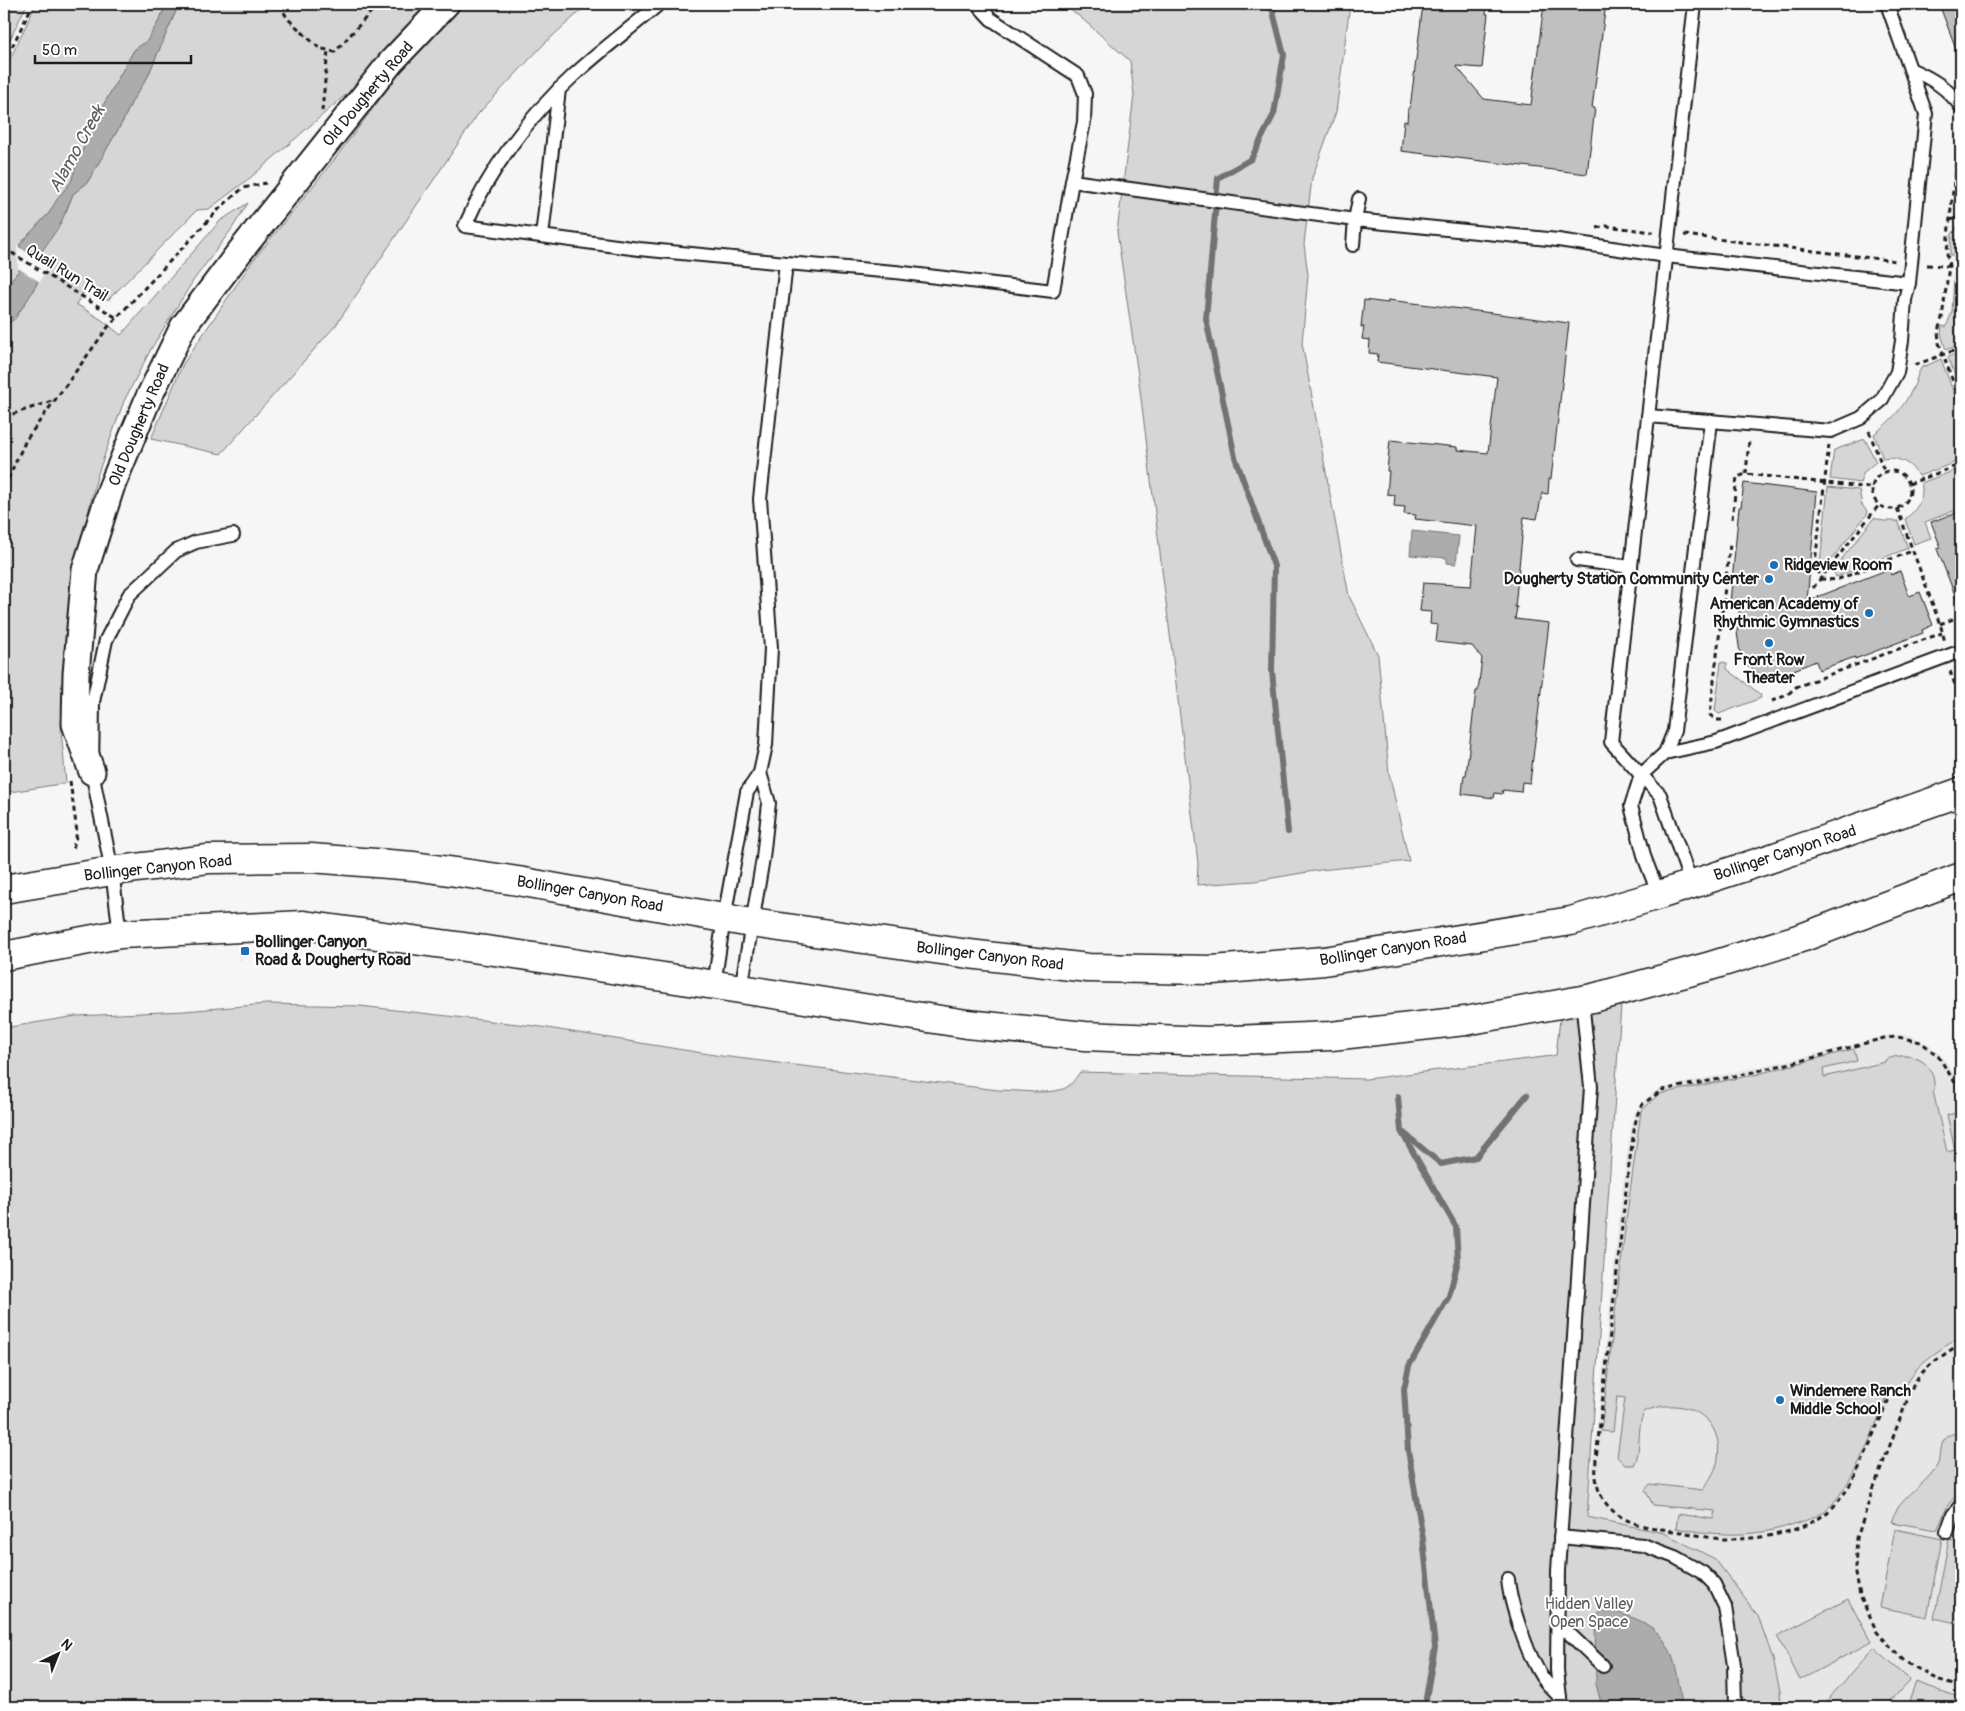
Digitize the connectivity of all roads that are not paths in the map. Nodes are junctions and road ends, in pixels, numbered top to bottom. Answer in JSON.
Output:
{"nodes":[{"id":1,"x":446,"y":4,"type":"edge"},
{"id":2,"x":659,"y":4,"type":"edge"},
{"id":3,"x":977,"y":4,"type":"edge"},
{"id":4,"x":1695,"y":4,"type":"edge"},
{"id":5,"x":1887,"y":4,"type":"edge"},
{"id":6,"x":1910,"y":69,"type":"junction"},
{"id":7,"x":559,"y":89,"type":"junction"},
{"id":8,"x":1961,"y":107,"type":"edge"},
{"id":9,"x":1072,"y":180,"type":"junction"},
{"id":10,"x":1359,"y":199,"type":"dead end"},
{"id":11,"x":1355,"y":220,"type":"junction"},
{"id":12,"x":542,"y":236,"type":"junction"},
{"id":13,"x":1353,"y":245,"type":"dead end"},
{"id":14,"x":1666,"y":256,"type":"junction"},
{"id":15,"x":786,"y":264,"type":"junction"},
{"id":16,"x":1909,"y":283,"type":"junction"},
{"id":17,"x":1648,"y":416,"type":"junction"},
{"id":18,"x":1711,"y":421,"type":"junction"},
{"id":19,"x":232,"y":535,"type":"dead end"},
{"id":20,"x":1577,"y":560,"type":"dead end"},
{"id":21,"x":1631,"y":567,"type":"junction"},
{"id":22,"x":1961,"y":651,"type":"edge"},
{"id":23,"x":1665,"y":752,"type":"junction"},
{"id":24,"x":92,"y":772,"type":"junction"},
{"id":25,"x":760,"y":773,"type":"junction"},
{"id":26,"x":1641,"y":775,"type":"junction"},
{"id":27,"x":1961,"y":792,"type":"edge"},
{"id":28,"x":112,"y":871,"type":"junction"},
{"id":29,"x":1961,"y":877,"type":"edge"},
{"id":30,"x":1690,"y":884,"type":"junction"},
{"id":31,"x":4,"y":889,"type":"edge"},
{"id":32,"x":1658,"y":895,"type":"junction"},
{"id":33,"x":724,"y":918,"type":"junction"},
{"id":34,"x":752,"y":923,"type":"junction"},
{"id":35,"x":120,"y":934,"type":"junction"},
{"id":36,"x":4,"y":956,"type":"edge"},
{"id":37,"x":714,"y":985,"type":"junction"},
{"id":38,"x":741,"y":989,"type":"junction"},
{"id":39,"x":1582,"y":1000,"type":"junction"},
{"id":40,"x":1961,"y":1505,"type":"edge"},
{"id":41,"x":1946,"y":1532,"type":"dead end"},
{"id":42,"x":1560,"y":1538,"type":"junction"},
{"id":43,"x":1508,"y":1579,"type":"dead end"},
{"id":44,"x":1557,"y":1622,"type":"junction"},
{"id":45,"x":1603,"y":1666,"type":"dead end"},
{"id":46,"x":1560,"y":1702,"type":"edge"},
{"id":47,"x":1735,"y":1707,"type":"edge"}],
"edges":[{"from":1,"to":24,"type":"street","name":"Old Dougherty Road"},
{"from":2,"to":7,"type":"lane"},
{"from":3,"to":9,"type":"lane"},
{"from":4,"to":14,"type":"lane"},
{"from":5,"to":6,"type":"lane"},
{"from":6,"to":8,"type":"lane"},
{"from":6,"to":16,"type":"lane"},
{"from":7,"to":12,"type":"lane"},
{"from":7,"to":12,"type":"lane"},
{"from":9,"to":11,"type":"lane"},
{"from":9,"to":15,"type":"lane"},
{"from":10,"to":11,"type":"lane"},
{"from":11,"to":13,"type":"lane"},
{"from":11,"to":14,"type":"lane"},
{"from":12,"to":15,"type":"lane"},
{"from":14,"to":16,"type":"lane"},
{"from":14,"to":17,"type":"lane"},
{"from":15,"to":25,"type":"lane"},
{"from":16,"to":18,"type":"lane"},
{"from":17,"to":18,"type":"lane"},
{"from":17,"to":21,"type":"lane"},
{"from":18,"to":23,"type":"lane"},
{"from":19,"to":24,"type":"lane"},
{"from":20,"to":21,"type":"lane"},
{"from":21,"to":26,"type":"lane"},
{"from":22,"to":23,"type":"lane"},
{"from":23,"to":26,"type":"lane"},
{"from":24,"to":28,"type":"lane","name":"Old Dougherty Road"},
{"from":25,"to":33,"type":"lane"},
{"from":25,"to":34,"type":"lane"},
{"from":26,"to":30,"type":"lane"},
{"from":26,"to":32,"type":"lane"},
{"from":27,"to":30,"type":"main road","name":"Bollinger Canyon Road"},
{"from":28,"to":31,"type":"main road","name":"Bollinger Canyon Road"},
{"from":28,"to":33,"type":"main road","name":"Bollinger Canyon Road"},
{"from":28,"to":35,"type":"lane","name":"Old Dougherty Road"},
{"from":29,"to":39,"type":"main road"},
{"from":30,"to":32,"type":"main road","name":"Bollinger Canyon Road"},
{"from":32,"to":34,"type":"main road","name":"Bollinger Canyon Road"},
{"from":33,"to":34,"type":"main road","name":"Bollinger Canyon Road"},
{"from":33,"to":37,"type":"lane"},
{"from":34,"to":38,"type":"lane"},
{"from":35,"to":36,"type":"main road"},
{"from":35,"to":37,"type":"main road"},
{"from":37,"to":38,"type":"main road"},
{"from":38,"to":39,"type":"main road"},
{"from":39,"to":42,"type":"lane"},
{"from":40,"to":41,"type":"lane"},
{"from":42,"to":44,"type":"lane"},
{"from":42,"to":47,"type":"lane"},
{"from":43,"to":46,"type":"lane"},
{"from":44,"to":45,"type":"lane"},
{"from":44,"to":46,"type":"lane"}]}
